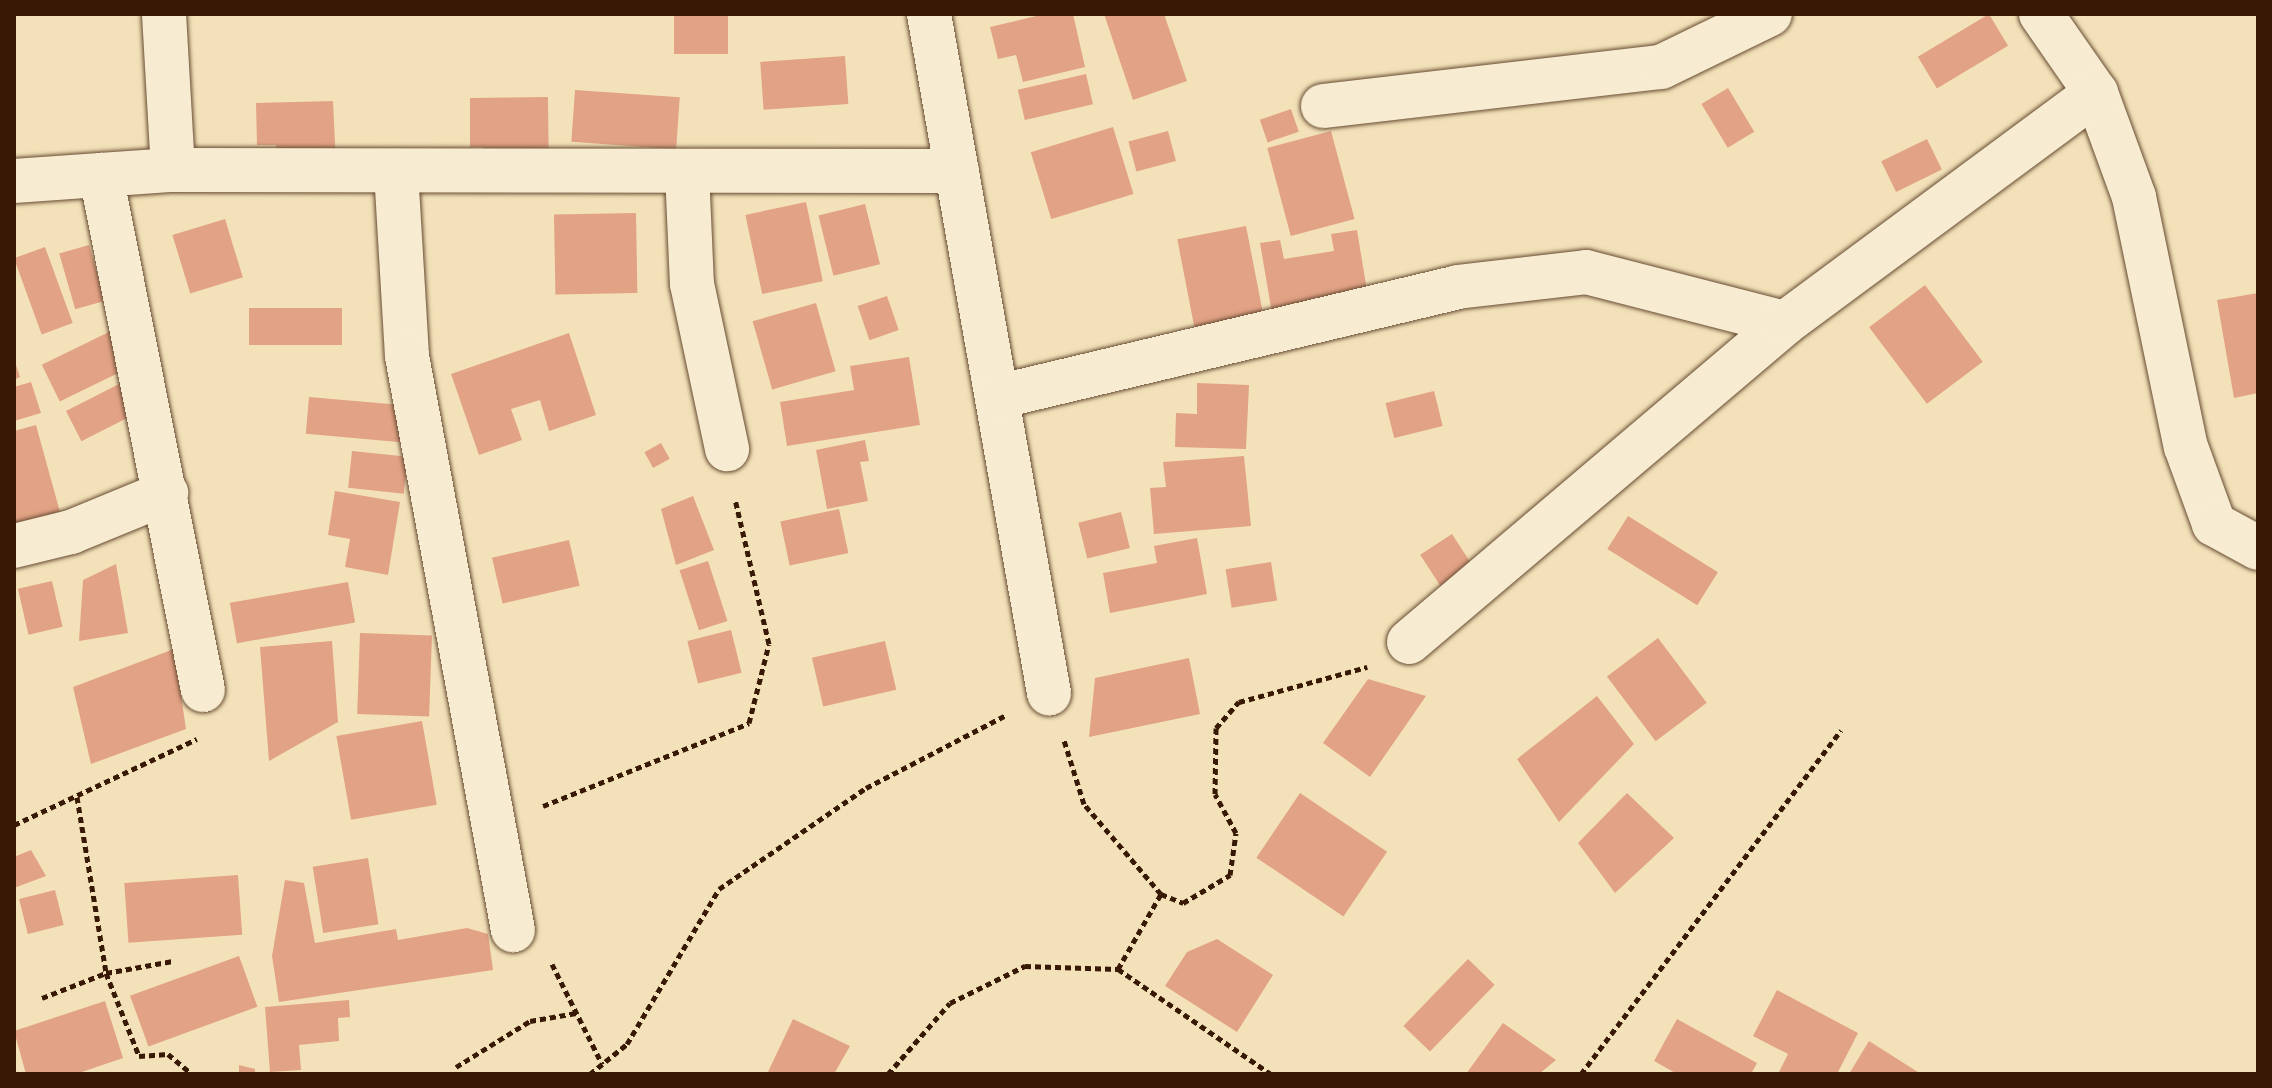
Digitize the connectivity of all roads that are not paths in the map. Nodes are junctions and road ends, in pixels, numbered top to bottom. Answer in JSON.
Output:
{"nodes":[{"id":1,"x":164,"y":14,"type":"edge"},
{"id":2,"x":929,"y":14,"type":"edge"},
{"id":3,"x":1770,"y":14,"type":"edge"},
{"id":4,"x":2041,"y":14,"type":"edge"},
{"id":5,"x":2096,"y":93,"type":"junction"},
{"id":6,"x":1323,"y":106,"type":"dead end"},
{"id":7,"x":173,"y":170,"type":"junction"},
{"id":8,"x":396,"y":171,"type":"junction"},
{"id":9,"x":687,"y":171,"type":"junction"},
{"id":10,"x":957,"y":171,"type":"junction"},
{"id":11,"x":101,"y":175,"type":"junction"},
{"id":12,"x":14,"y":181,"type":"edge"},
{"id":13,"x":1785,"y":323,"type":"junction"},
{"id":14,"x":997,"y":397,"type":"junction"},
{"id":15,"x":727,"y":449,"type":"road end"},
{"id":16,"x":166,"y":493,"type":"junction"},
{"id":17,"x":14,"y":546,"type":"edge"},
{"id":18,"x":2258,"y":548,"type":"edge"},
{"id":19,"x":1409,"y":642,"type":"road end"},
{"id":20,"x":203,"y":690,"type":"road end"},
{"id":21,"x":1049,"y":693,"type":"road end"},
{"id":22,"x":513,"y":930,"type":"road end"}],
"edges":[{"from":1,"to":7,"type":"street"},
{"from":2,"to":10,"type":"street"},
{"from":3,"to":6,"type":"street"},
{"from":4,"to":5,"type":"street"},
{"from":5,"to":13,"type":"street"},
{"from":5,"to":18,"type":"street"},
{"from":7,"to":8,"type":"street"},
{"from":7,"to":11,"type":"street"},
{"from":8,"to":9,"type":"street"},
{"from":8,"to":22,"type":"street"},
{"from":9,"to":10,"type":"street"},
{"from":9,"to":15,"type":"street"},
{"from":10,"to":14,"type":"street"},
{"from":11,"to":12,"type":"street"},
{"from":11,"to":16,"type":"street"},
{"from":13,"to":14,"type":"street"},
{"from":13,"to":19,"type":"street"},
{"from":14,"to":21,"type":"street"},
{"from":16,"to":17,"type":"street"},
{"from":16,"to":20,"type":"street"}]}
